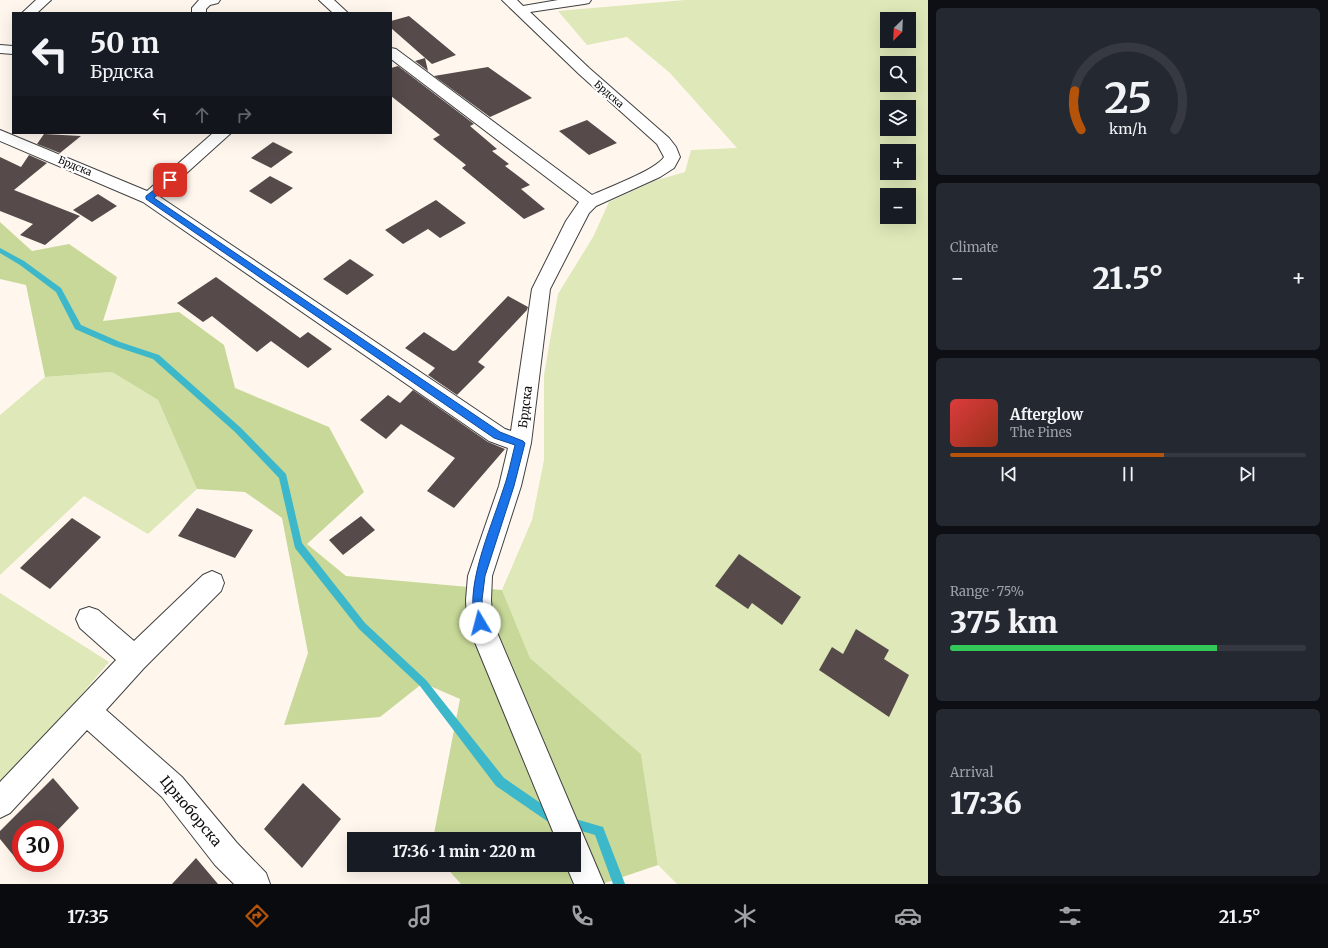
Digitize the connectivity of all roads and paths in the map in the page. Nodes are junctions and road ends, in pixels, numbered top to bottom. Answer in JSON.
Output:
{"nodes":[{"id":1,"x":44,"y":0,"type":"edge"},
{"id":2,"x":213,"y":0,"type":"edge"},
{"id":3,"x":326,"y":0,"type":"edge"},
{"id":4,"x":584,"y":0,"type":"edge"},
{"id":5,"x":515,"y":5,"type":"edge"},
{"id":6,"x":30,"y":12,"type":"edge"},
{"id":7,"x":199,"y":12,"type":"edge"},
{"id":8,"x":340,"y":12,"type":"edge"},
{"id":9,"x":0,"y":49,"type":"edge"},
{"id":10,"x":12,"y":50,"type":"edge"},
{"id":11,"x":392,"y":53,"type":"edge"},
{"id":12,"x":222,"y":134,"type":"edge"},
{"id":13,"x":0,"y":135,"type":"edge"},
{"id":14,"x":149,"y":198,"type":"junction"},
{"id":15,"x":590,"y":202,"type":"junction"},
{"id":16,"x":520,"y":443,"type":"junction"},
{"id":17,"x":212,"y":583,"type":"dead end"},
{"id":18,"x":90,"y":619,"type":"dead end"},
{"id":19,"x":135,"y":659,"type":"junction"},
{"id":20,"x":86,"y":711,"type":"junction"},
{"id":21,"x":0,"y":803,"type":"edge"},
{"id":22,"x":568,"y":832,"type":"edge"},
{"id":23,"x":581,"y":864,"type":"edge"},
{"id":24,"x":255,"y":884,"type":"edge"},
{"id":25,"x":589,"y":884,"type":"edge"}],
"edges":[{"from":1,"to":6,"type":"street"},
{"from":2,"to":7,"type":"street"},
{"from":3,"to":8,"type":"street"},
{"from":4,"to":5,"type":"street"},
{"from":5,"to":15,"type":"street","name":"Брдска"},
{"from":9,"to":10,"type":"street"},
{"from":11,"to":15,"type":"street"},
{"from":12,"to":14,"type":"street"},
{"from":13,"to":14,"type":"street","name":"Брдска"},
{"from":14,"to":16,"type":"street","name":"Брдска"},
{"from":15,"to":16,"type":"street","name":"Брдска"},
{"from":16,"to":22,"type":"street"},
{"from":17,"to":19,"type":"street"},
{"from":18,"to":19,"type":"street"},
{"from":19,"to":20,"type":"street"},
{"from":20,"to":21,"type":"street"},
{"from":20,"to":24,"type":"street","name":"Црноборска"},
{"from":23,"to":25,"type":"street"}]}
